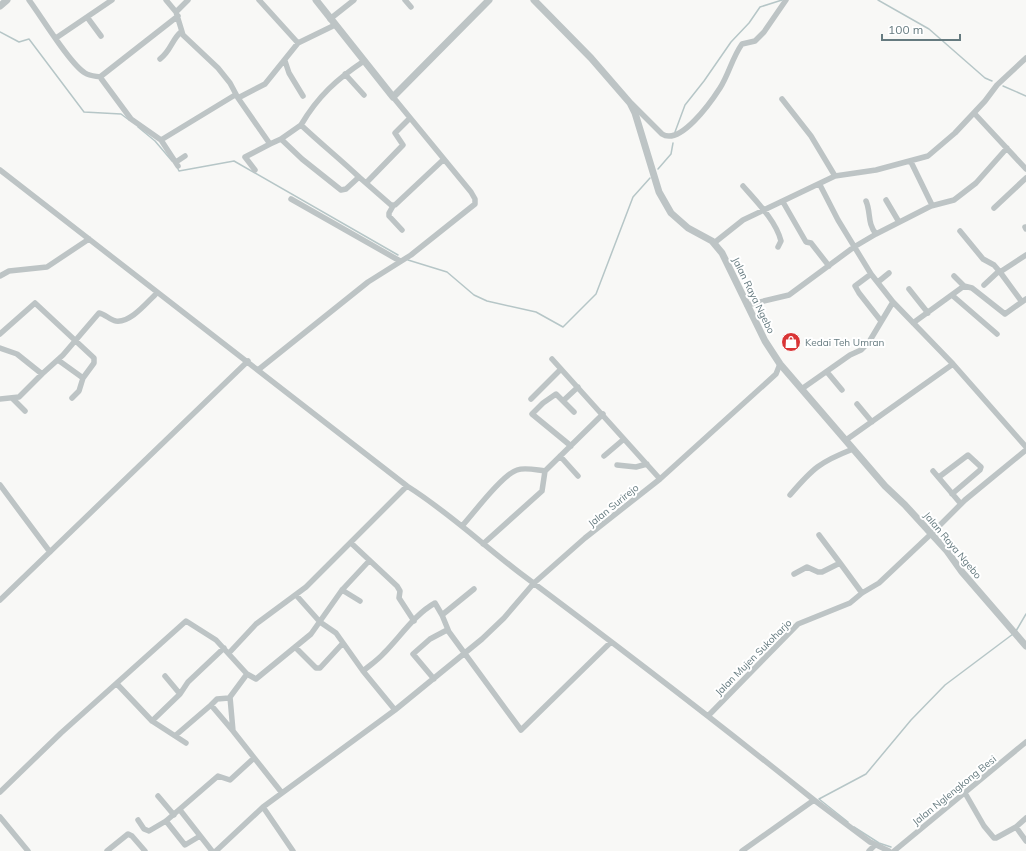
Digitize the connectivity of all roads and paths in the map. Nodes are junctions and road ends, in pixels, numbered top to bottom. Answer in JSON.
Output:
{"nodes":[{"id":1,"x":7,"y":0,"type":"edge"},
{"id":2,"x":29,"y":0,"type":"edge"},
{"id":3,"x":112,"y":0,"type":"edge"},
{"id":4,"x":166,"y":0,"type":"edge"},
{"id":5,"x":188,"y":0,"type":"edge"},
{"id":6,"x":259,"y":0,"type":"edge"},
{"id":7,"x":316,"y":0,"type":"edge"},
{"id":8,"x":354,"y":0,"type":"edge"},
{"id":9,"x":405,"y":0,"type":"edge"},
{"id":10,"x":489,"y":0,"type":"edge"},
{"id":11,"x":534,"y":0,"type":"edge"},
{"id":12,"x":786,"y":0,"type":"edge"},
{"id":13,"x":0,"y":6,"type":"edge"},
{"id":14,"x":411,"y":7,"type":"dead end"},
{"id":15,"x":177,"y":14,"type":"junction"},
{"id":16,"x":87,"y":17,"type":"junction"},
{"id":17,"x":333,"y":22,"type":"junction"},
{"id":18,"x":181,"y":32,"type":"junction"},
{"id":19,"x":101,"y":36,"type":"dead end"},
{"id":20,"x":56,"y":38,"type":"junction"},
{"id":21,"x":298,"y":43,"type":"junction"},
{"id":22,"x":1026,"y":58,"type":"edge"},
{"id":23,"x":160,"y":59,"type":"dead end"},
{"id":24,"x":285,"y":61,"type":"junction"},
{"id":25,"x":364,"y":61,"type":"junction"},
{"id":26,"x":345,"y":74,"type":"junction"},
{"id":27,"x":100,"y":77,"type":"junction"},
{"id":28,"x":364,"y":95,"type":"dead end"},
{"id":29,"x":236,"y":96,"type":"junction"},
{"id":30,"x":303,"y":96,"type":"dead end"},
{"id":31,"x":393,"y":97,"type":"junction"},
{"id":32,"x":782,"y":99,"type":"dead end"},
{"id":33,"x":630,"y":103,"type":"junction"},
{"id":34,"x":974,"y":113,"type":"junction"},
{"id":35,"x":410,"y":118,"type":"junction"},
{"id":36,"x":301,"y":125,"type":"junction"},
{"id":37,"x":281,"y":139,"type":"junction"},
{"id":38,"x":162,"y":140,"type":"junction"},
{"id":39,"x":270,"y":144,"type":"junction"},
{"id":40,"x":1007,"y":148,"type":"junction"},
{"id":41,"x":185,"y":156,"type":"dead end"},
{"id":42,"x":443,"y":160,"type":"junction"},
{"id":43,"x":911,"y":162,"type":"junction"},
{"id":44,"x":1026,"y":169,"type":"edge"},
{"id":45,"x":0,"y":170,"type":"edge"},
{"id":46,"x":255,"y":170,"type":"dead end"},
{"id":47,"x":835,"y":176,"type":"junction"},
{"id":48,"x":359,"y":177,"type":"junction"},
{"id":49,"x":1026,"y":178,"type":"edge"},
{"id":50,"x":367,"y":182,"type":"junction"},
{"id":51,"x":820,"y":185,"type":"junction"},
{"id":52,"x":743,"y":186,"type":"dead end"},
{"id":53,"x":291,"y":199,"type":"dead end"},
{"id":54,"x":886,"y":200,"type":"dead end"},
{"id":55,"x":866,"y":201,"type":"dead end"},
{"id":56,"x":783,"y":202,"type":"junction"},
{"id":57,"x":932,"y":205,"type":"junction"},
{"id":58,"x":393,"y":206,"type":"junction"},
{"id":59,"x":994,"y":208,"type":"dead end"},
{"id":60,"x":764,"y":211,"type":"junction"},
{"id":61,"x":899,"y":222,"type":"junction"},
{"id":62,"x":402,"y":230,"type":"dead end"},
{"id":63,"x":960,"y":231,"type":"dead end"},
{"id":64,"x":876,"y":234,"type":"junction"},
{"id":65,"x":89,"y":239,"type":"junction"},
{"id":66,"x":714,"y":243,"type":"junction"},
{"id":67,"x":778,"y":247,"type":"dead end"},
{"id":68,"x":854,"y":247,"type":"junction"},
{"id":69,"x":1026,"y":255,"type":"edge"},
{"id":70,"x":400,"y":261,"type":"junction"},
{"id":71,"x":829,"y":266,"type":"junction"},
{"id":72,"x":999,"y":272,"type":"junction"},
{"id":73,"x":889,"y":273,"type":"dead end"},
{"id":74,"x":871,"y":274,"type":"junction"},
{"id":75,"x":0,"y":276,"type":"edge"},
{"id":76,"x":954,"y":276,"type":"dead end"},
{"id":77,"x":878,"y":282,"type":"junction"},
{"id":78,"x":984,"y":285,"type":"dead end"},
{"id":79,"x":964,"y":286,"type":"junction"},
{"id":80,"x":909,"y":289,"type":"dead end"},
{"id":81,"x":157,"y":293,"type":"junction"},
{"id":82,"x":953,"y":296,"type":"junction"},
{"id":83,"x":1024,"y":301,"type":"edge"},
{"id":84,"x":893,"y":302,"type":"junction"},
{"id":85,"x":747,"y":305,"type":"junction"},
{"id":86,"x":928,"y":313,"type":"junction"},
{"id":87,"x":882,"y":321,"type":"junction"},
{"id":88,"x":913,"y":323,"type":"junction"},
{"id":89,"x":0,"y":334,"type":"edge"},
{"id":90,"x":997,"y":334,"type":"dead end"},
{"id":91,"x":76,"y":341,"type":"junction"},
{"id":92,"x":0,"y":348,"type":"edge"},
{"id":93,"x":552,"y":359,"type":"dead end"},
{"id":94,"x":58,"y":360,"type":"junction"},
{"id":95,"x":248,"y":361,"type":"junction"},
{"id":96,"x":780,"y":364,"type":"junction"},
{"id":97,"x":953,"y":364,"type":"junction"},
{"id":98,"x":258,"y":370,"type":"junction"},
{"id":99,"x":561,"y":370,"type":"junction"},
{"id":100,"x":827,"y":372,"type":"junction"},
{"id":101,"x":789,"y":373,"type":"junction"},
{"id":102,"x":42,"y":374,"type":"junction"},
{"id":103,"x":776,"y":374,"type":"junction"},
{"id":104,"x":83,"y":378,"type":"junction"},
{"id":105,"x":578,"y":387,"type":"junction"},
{"id":106,"x":803,"y":388,"type":"junction"},
{"id":107,"x":842,"y":390,"type":"dead end"},
{"id":108,"x":72,"y":398,"type":"dead end"},
{"id":109,"x":0,"y":399,"type":"edge"},
{"id":110,"x":13,"y":399,"type":"junction"},
{"id":111,"x":531,"y":399,"type":"dead end"},
{"id":112,"x":564,"y":400,"type":"junction"},
{"id":113,"x":857,"y":404,"type":"dead end"},
{"id":114,"x":25,"y":411,"type":"dead end"},
{"id":115,"x":574,"y":412,"type":"dead end"},
{"id":116,"x":603,"y":414,"type":"junction"},
{"id":117,"x":872,"y":422,"type":"junction"},
{"id":118,"x":624,"y":439,"type":"junction"},
{"id":119,"x":846,"y":440,"type":"junction"},
{"id":120,"x":571,"y":446,"type":"junction"},
{"id":121,"x":1026,"y":447,"type":"edge"},
{"id":122,"x":853,"y":449,"type":"junction"},
{"id":123,"x":1026,"y":450,"type":"edge"},
{"id":124,"x":560,"y":456,"type":"junction"},
{"id":125,"x":604,"y":456,"type":"dead end"},
{"id":126,"x":647,"y":464,"type":"junction"},
{"id":127,"x":617,"y":465,"type":"dead end"},
{"id":128,"x":545,"y":471,"type":"junction"},
{"id":129,"x":933,"y":471,"type":"dead end"},
{"id":130,"x":578,"y":476,"type":"dead end"},
{"id":131,"x":939,"y":477,"type":"junction"},
{"id":132,"x":660,"y":479,"type":"junction"},
{"id":133,"x":0,"y":485,"type":"edge"},
{"id":134,"x":407,"y":486,"type":"junction"},
{"id":135,"x":952,"y":494,"type":"junction"},
{"id":136,"x":790,"y":495,"type":"dead end"},
{"id":137,"x":961,"y":504,"type":"junction"},
{"id":138,"x":462,"y":526,"type":"junction"},
{"id":139,"x":932,"y":534,"type":"junction"},
{"id":140,"x":819,"y":535,"type":"dead end"},
{"id":141,"x":351,"y":543,"type":"junction"},
{"id":142,"x":483,"y":544,"type":"junction"},
{"id":143,"x":50,"y":552,"type":"junction"},
{"id":144,"x":369,"y":561,"type":"junction"},
{"id":145,"x":840,"y":563,"type":"junction"},
{"id":146,"x":794,"y":574,"type":"dead end"},
{"id":147,"x":534,"y":583,"type":"junction"},
{"id":148,"x":474,"y":589,"type":"dead end"},
{"id":149,"x":342,"y":590,"type":"junction"},
{"id":150,"x":862,"y":593,"type":"junction"},
{"id":151,"x":296,"y":595,"type":"junction"},
{"id":152,"x":0,"y":600,"type":"edge"},
{"id":153,"x":360,"y":601,"type":"dead end"},
{"id":154,"x":442,"y":615,"type":"junction"},
{"id":155,"x":414,"y":620,"type":"junction"},
{"id":156,"x":320,"y":622,"type":"junction"},
{"id":157,"x":447,"y":630,"type":"junction"},
{"id":158,"x":611,"y":642,"type":"junction"},
{"id":159,"x":344,"y":643,"type":"junction"},
{"id":160,"x":1026,"y":646,"type":"edge"},
{"id":161,"x":224,"y":648,"type":"junction"},
{"id":162,"x":296,"y":648,"type":"junction"},
{"id":163,"x":229,"y":653,"type":"junction"},
{"id":164,"x":465,"y":653,"type":"junction"},
{"id":165,"x":363,"y":671,"type":"junction"},
{"id":166,"x":247,"y":674,"type":"junction"},
{"id":167,"x":165,"y":676,"type":"dead end"},
{"id":168,"x":434,"y":680,"type":"junction"},
{"id":169,"x":117,"y":684,"type":"junction"},
{"id":170,"x":180,"y":694,"type":"junction"},
{"id":171,"x":229,"y":698,"type":"junction"},
{"id":172,"x":211,"y":705,"type":"junction"},
{"id":173,"x":395,"y":710,"type":"junction"},
{"id":174,"x":708,"y":716,"type":"junction"},
{"id":175,"x":152,"y":721,"type":"junction"},
{"id":176,"x":233,"y":731,"type":"junction"},
{"id":177,"x":176,"y":735,"type":"junction"},
{"id":178,"x":186,"y":742,"type":"dead end"},
{"id":179,"x":1026,"y":742,"type":"edge"},
{"id":180,"x":254,"y":758,"type":"junction"},
{"id":181,"x":0,"y":792,"type":"edge"},
{"id":182,"x":965,"y":793,"type":"junction"},
{"id":183,"x":282,"y":794,"type":"junction"},
{"id":184,"x":158,"y":796,"type":"dead end"},
{"id":185,"x":814,"y":800,"type":"junction"},
{"id":186,"x":263,"y":807,"type":"junction"},
{"id":187,"x":180,"y":810,"type":"junction"},
{"id":188,"x":174,"y":815,"type":"junction"},
{"id":189,"x":0,"y":817,"type":"edge"},
{"id":190,"x":1026,"y":818,"type":"edge"},
{"id":191,"x":138,"y":820,"type":"dead end"},
{"id":192,"x":166,"y":821,"type":"junction"},
{"id":193,"x":1016,"y":827,"type":"junction"},
{"id":194,"x":200,"y":836,"type":"junction"},
{"id":195,"x":1026,"y":841,"type":"edge"},
{"id":196,"x":875,"y":845,"type":"junction"},
{"id":197,"x":28,"y":851,"type":"edge"},
{"id":198,"x":106,"y":851,"type":"edge"},
{"id":199,"x":145,"y":851,"type":"edge"},
{"id":200,"x":212,"y":851,"type":"edge"},
{"id":201,"x":216,"y":851,"type":"edge"},
{"id":202,"x":293,"y":851,"type":"edge"},
{"id":203,"x":742,"y":851,"type":"edge"},
{"id":204,"x":869,"y":851,"type":"edge"},
{"id":205,"x":889,"y":851,"type":"edge"},
{"id":206,"x":894,"y":851,"type":"edge"}],
"edges":[{"from":1,"to":13,"type":"street"},
{"from":2,"to":20,"type":"street"},
{"from":3,"to":16,"type":"street"},
{"from":4,"to":15,"type":"street"},
{"from":5,"to":15,"type":"street"},
{"from":6,"to":21,"type":"street"},
{"from":7,"to":17,"type":"street"},
{"from":8,"to":17,"type":"street"},
{"from":9,"to":14,"type":"street"},
{"from":10,"to":31,"type":"street"},
{"from":11,"to":33,"type":"street","name":"Jalan Raya Ngebo"},
{"from":12,"to":33,"type":"street"},
{"from":15,"to":18,"type":"street"},
{"from":15,"to":27,"type":"street"},
{"from":16,"to":19,"type":"street"},
{"from":16,"to":20,"type":"street"},
{"from":17,"to":21,"type":"street"},
{"from":17,"to":25,"type":"street"},
{"from":18,"to":23,"type":"street"},
{"from":18,"to":29,"type":"street"},
{"from":20,"to":27,"type":"street"},
{"from":21,"to":24,"type":"street"},
{"from":22,"to":34,"type":"street"},
{"from":24,"to":29,"type":"street"},
{"from":24,"to":30,"type":"street"},
{"from":25,"to":26,"type":"street"},
{"from":25,"to":31,"type":"street"},
{"from":26,"to":28,"type":"street"},
{"from":26,"to":36,"type":"street"},
{"from":27,"to":38,"type":"street"},
{"from":29,"to":38,"type":"street"},
{"from":29,"to":39,"type":"street"},
{"from":31,"to":35,"type":"street"},
{"from":32,"to":47,"type":"street"},
{"from":33,"to":66,"type":"street","name":"Jalan Raya Ngebo"},
{"from":34,"to":40,"type":"street"},
{"from":34,"to":43,"type":"street"},
{"from":35,"to":42,"type":"street"},
{"from":35,"to":50,"type":"street"},
{"from":36,"to":37,"type":"street"},
{"from":36,"to":48,"type":"street"},
{"from":37,"to":39,"type":"street"},
{"from":37,"to":48,"type":"street"},
{"from":38,"to":41,"type":"street"},
{"from":39,"to":46,"type":"street"},
{"from":40,"to":44,"type":"street"},
{"from":40,"to":57,"type":"street"},
{"from":42,"to":58,"type":"street"},
{"from":42,"to":70,"type":"street"},
{"from":43,"to":47,"type":"street"},
{"from":43,"to":57,"type":"street"},
{"from":45,"to":65,"type":"street"},
{"from":47,"to":51,"type":"street"},
{"from":48,"to":50,"type":"street"},
{"from":49,"to":59,"type":"street"},
{"from":50,"to":58,"type":"street"},
{"from":51,"to":56,"type":"street"},
{"from":51,"to":68,"type":"street"},
{"from":52,"to":60,"type":"street"},
{"from":53,"to":70,"type":"street"},
{"from":54,"to":61,"type":"street"},
{"from":55,"to":64,"type":"street"},
{"from":56,"to":60,"type":"street"},
{"from":56,"to":71,"type":"street"},
{"from":57,"to":61,"type":"street"},
{"from":58,"to":62,"type":"street"},
{"from":60,"to":66,"type":"street"},
{"from":60,"to":67,"type":"street"},
{"from":61,"to":64,"type":"street"},
{"from":63,"to":72,"type":"street"},
{"from":64,"to":68,"type":"street"},
{"from":65,"to":75,"type":"street"},
{"from":65,"to":81,"type":"street"},
{"from":66,"to":85,"type":"street","name":"Jalan Raya Ngebo"},
{"from":68,"to":71,"type":"street"},
{"from":68,"to":74,"type":"street"},
{"from":69,"to":72,"type":"street"},
{"from":70,"to":98,"type":"street"},
{"from":71,"to":85,"type":"street"},
{"from":72,"to":78,"type":"street"},
{"from":72,"to":83,"type":"street"},
{"from":73,"to":77,"type":"street"},
{"from":74,"to":77,"type":"street"},
{"from":74,"to":87,"type":"street"},
{"from":76,"to":79,"type":"street"},
{"from":77,"to":84,"type":"street"},
{"from":79,"to":82,"type":"street"},
{"from":79,"to":83,"type":"street"},
{"from":80,"to":86,"type":"street"},
{"from":81,"to":91,"type":"street"},
{"from":81,"to":95,"type":"street"},
{"from":82,"to":86,"type":"street"},
{"from":82,"to":90,"type":"street"},
{"from":84,"to":87,"type":"street"},
{"from":84,"to":88,"type":"street"},
{"from":85,"to":96,"type":"street","name":"Jalan Raya Ngebo"},
{"from":86,"to":88,"type":"street"},
{"from":87,"to":100,"type":"street"},
{"from":88,"to":97,"type":"street"},
{"from":89,"to":91,"type":"street"},
{"from":91,"to":94,"type":"street"},
{"from":91,"to":104,"type":"street"},
{"from":92,"to":102,"type":"street"},
{"from":93,"to":99,"type":"street"},
{"from":94,"to":102,"type":"street"},
{"from":94,"to":104,"type":"street"},
{"from":95,"to":98,"type":"street"},
{"from":95,"to":143,"type":"street"},
{"from":96,"to":101,"type":"street","name":"Jalan Raya Ngebo"},
{"from":96,"to":103,"type":"street","name":"Jalan Surirejo"},
{"from":97,"to":117,"type":"street"},
{"from":97,"to":121,"type":"street"},
{"from":98,"to":134,"type":"street"},
{"from":99,"to":105,"type":"street"},
{"from":99,"to":111,"type":"street"},
{"from":100,"to":106,"type":"street"},
{"from":100,"to":107,"type":"street"},
{"from":101,"to":103,"type":"street"},
{"from":101,"to":106,"type":"street","name":"Jalan Raya Ngebo"},
{"from":102,"to":110,"type":"street"},
{"from":103,"to":132,"type":"street","name":"Jalan Surirejo"},
{"from":104,"to":108,"type":"street"},
{"from":105,"to":112,"type":"street"},
{"from":105,"to":116,"type":"street"},
{"from":106,"to":119,"type":"street","name":"Jalan Raya Ngebo"},
{"from":109,"to":110,"type":"street"},
{"from":110,"to":114,"type":"street"},
{"from":112,"to":115,"type":"street"},
{"from":112,"to":120,"type":"street"},
{"from":113,"to":117,"type":"street"},
{"from":116,"to":118,"type":"street"},
{"from":116,"to":120,"type":"street"},
{"from":117,"to":119,"type":"street"},
{"from":118,"to":125,"type":"street"},
{"from":118,"to":126,"type":"street"},
{"from":119,"to":122,"type":"street","name":"Jalan Raya Ngebo"},
{"from":120,"to":124,"type":"street"},
{"from":122,"to":136,"type":"street"},
{"from":122,"to":139,"type":"street","name":"Jalan Raya Ngebo"},
{"from":123,"to":137,"type":"street","name":"Jalan Mujen Sukoharjo"},
{"from":124,"to":128,"type":"street"},
{"from":124,"to":130,"type":"street"},
{"from":126,"to":127,"type":"street"},
{"from":126,"to":132,"type":"street"},
{"from":128,"to":138,"type":"street"},
{"from":128,"to":142,"type":"street"},
{"from":129,"to":131,"type":"street"},
{"from":131,"to":135,"type":"street"},
{"from":131,"to":135,"type":"street"},
{"from":132,"to":147,"type":"street","name":"Jalan Surirejo"},
{"from":133,"to":143,"type":"street"},
{"from":134,"to":138,"type":"street"},
{"from":134,"to":141,"type":"street"},
{"from":135,"to":137,"type":"street"},
{"from":137,"to":139,"type":"street","name":"Jalan Mujen Sukoharjo"},
{"from":138,"to":142,"type":"street"},
{"from":139,"to":150,"type":"street","name":"Jalan Mujen Sukoharjo"},
{"from":139,"to":160,"type":"street","name":"Jalan Raya Ngebo"},
{"from":140,"to":145,"type":"street"},
{"from":141,"to":144,"type":"street"},
{"from":141,"to":151,"type":"street"},
{"from":142,"to":147,"type":"street"},
{"from":143,"to":152,"type":"street"},
{"from":144,"to":149,"type":"street"},
{"from":144,"to":155,"type":"street"},
{"from":145,"to":146,"type":"street"},
{"from":145,"to":150,"type":"street"},
{"from":147,"to":158,"type":"street"},
{"from":147,"to":164,"type":"street","name":"Jalan Surirejo"},
{"from":148,"to":154,"type":"street"},
{"from":149,"to":153,"type":"street"},
{"from":149,"to":156,"type":"street"},
{"from":150,"to":174,"type":"street","name":"Jalan Mujen Sukoharjo"},
{"from":151,"to":156,"type":"street"},
{"from":151,"to":163,"type":"street"},
{"from":154,"to":155,"type":"street"},
{"from":154,"to":157,"type":"street"},
{"from":155,"to":165,"type":"street"},
{"from":156,"to":159,"type":"street"},
{"from":156,"to":162,"type":"street"},
{"from":157,"to":164,"type":"street"},
{"from":157,"to":168,"type":"street"},
{"from":158,"to":164,"type":"street"},
{"from":158,"to":174,"type":"street"},
{"from":159,"to":162,"type":"street"},
{"from":159,"to":165,"type":"street"},
{"from":161,"to":163,"type":"street"},
{"from":161,"to":169,"type":"street"},
{"from":161,"to":170,"type":"street"},
{"from":162,"to":166,"type":"street"},
{"from":163,"to":166,"type":"street"},
{"from":164,"to":168,"type":"street","name":"Jalan Surirejo"},
{"from":165,"to":173,"type":"street"},
{"from":166,"to":171,"type":"street"},
{"from":167,"to":170,"type":"street"},
{"from":168,"to":173,"type":"street","name":"Jalan Surirejo"},
{"from":169,"to":175,"type":"street"},
{"from":169,"to":181,"type":"street"},
{"from":170,"to":175,"type":"street"},
{"from":171,"to":172,"type":"street"},
{"from":171,"to":176,"type":"street"},
{"from":172,"to":176,"type":"street"},
{"from":172,"to":177,"type":"street"},
{"from":173,"to":183,"type":"street","name":"Jalan Surirejo"},
{"from":174,"to":185,"type":"street"},
{"from":175,"to":177,"type":"street"},
{"from":176,"to":180,"type":"street"},
{"from":177,"to":178,"type":"street"},
{"from":179,"to":182,"type":"street","name":"Jalan Nglengkong Besi"},
{"from":180,"to":183,"type":"street"},
{"from":180,"to":187,"type":"street"},
{"from":182,"to":193,"type":"street"},
{"from":182,"to":206,"type":"street","name":"Jalan Nglengkong Besi"},
{"from":183,"to":186,"type":"street","name":"Jalan Surirejo"},
{"from":184,"to":188,"type":"street"},
{"from":185,"to":196,"type":"street"},
{"from":185,"to":203,"type":"street"},
{"from":186,"to":201,"type":"street","name":"Jalan Surirejo"},
{"from":186,"to":202,"type":"street"},
{"from":187,"to":188,"type":"street"},
{"from":187,"to":194,"type":"street"},
{"from":188,"to":192,"type":"street"},
{"from":189,"to":197,"type":"street"},
{"from":190,"to":193,"type":"street"},
{"from":191,"to":192,"type":"street"},
{"from":192,"to":194,"type":"street"},
{"from":193,"to":195,"type":"street"},
{"from":194,"to":200,"type":"street"},
{"from":196,"to":204,"type":"street"},
{"from":196,"to":205,"type":"street"},
{"from":198,"to":199,"type":"street"}]}
